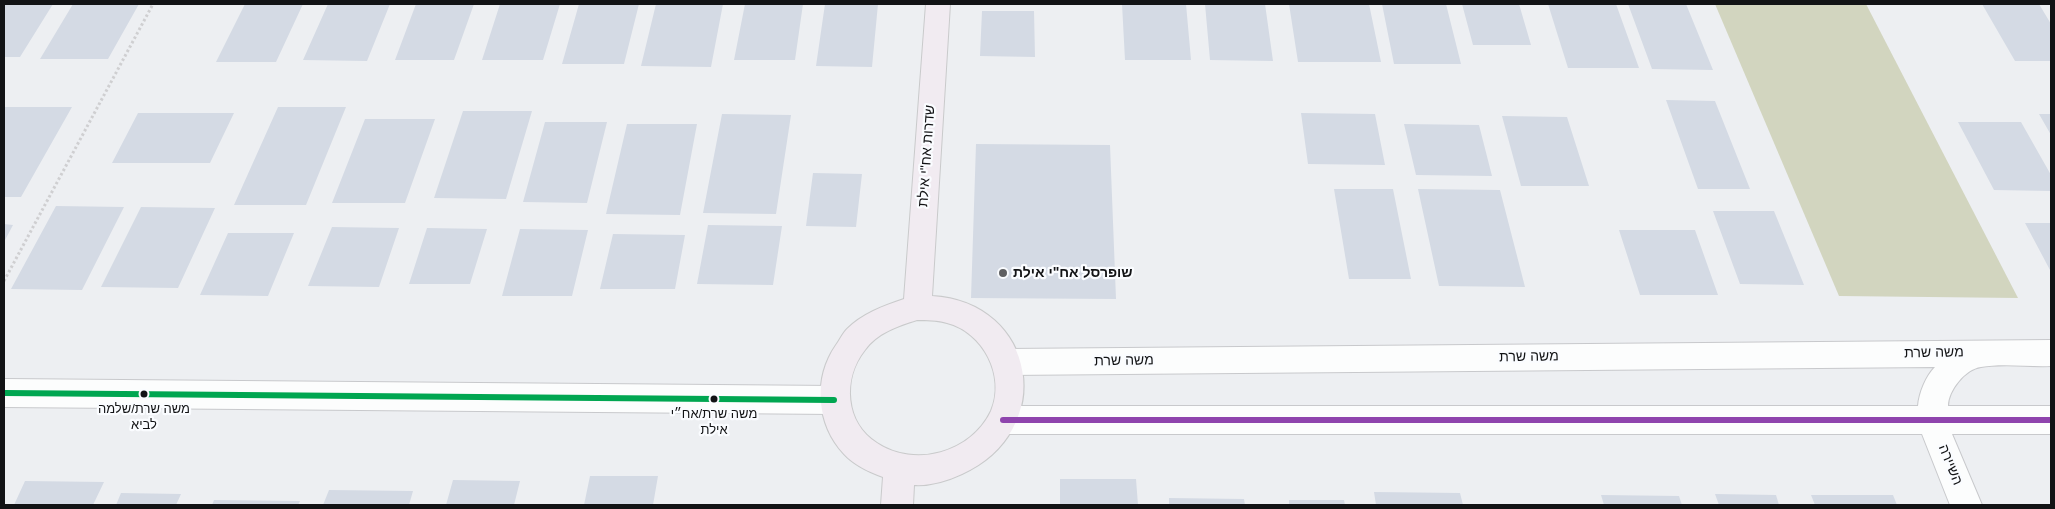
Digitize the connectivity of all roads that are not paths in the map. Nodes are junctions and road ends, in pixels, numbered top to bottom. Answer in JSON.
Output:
{"nodes":[{"id":1,"x":938,"y":4,"type":"edge"},
{"id":2,"x":917,"y":308,"type":"junction"},
{"id":3,"x":1976,"y":353,"type":"junction"},
{"id":4,"x":2051,"y":353,"type":"edge"},
{"id":5,"x":1008,"y":362,"type":"junction"},
{"id":6,"x":4,"y":393,"type":"edge"},
{"id":7,"x":834,"y":400,"type":"junction"},
{"id":8,"x":1003,"y":420,"type":"junction"},
{"id":9,"x":2051,"y":420,"type":"edge"},
{"id":10,"x":1932,"y":421,"type":"junction"},
{"id":11,"x":899,"y":468,"type":"junction"},
{"id":12,"x":897,"y":505,"type":"edge"},
{"id":13,"x":1966,"y":505,"type":"edge"}],
"edges":[{"from":1,"to":2,"type":"main road","name":"שדרות אח\"י אילת"},
{"from":2,"to":5,"type":"main road"},
{"from":2,"to":7,"type":"main road"},
{"from":3,"to":4,"type":"street","name":"משה שרת"},
{"from":3,"to":5,"type":"street","name":"משה שרת"},
{"from":3,"to":10,"type":"street","name":"השיירה"},
{"from":5,"to":8,"type":"main road"},
{"from":6,"to":7,"type":"street"},
{"from":7,"to":11,"type":"main road"},
{"from":8,"to":10,"type":"street"},
{"from":8,"to":11,"type":"main road"},
{"from":9,"to":10,"type":"street"},
{"from":10,"to":13,"type":"street","name":"השיירה"},
{"from":11,"to":12,"type":"main road"}]}
